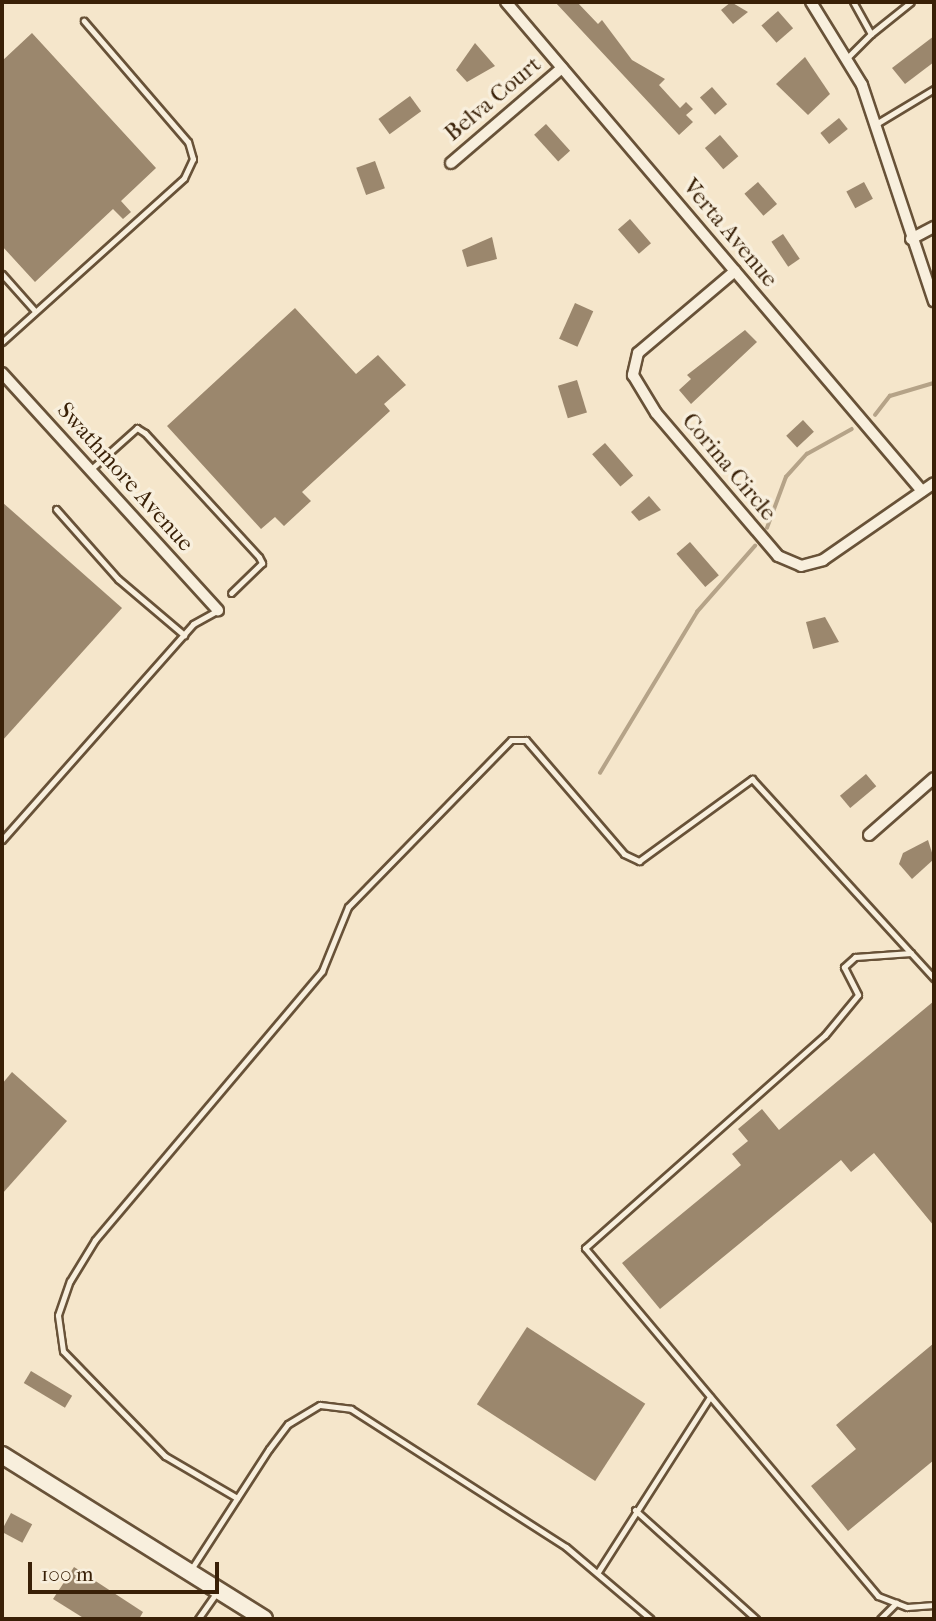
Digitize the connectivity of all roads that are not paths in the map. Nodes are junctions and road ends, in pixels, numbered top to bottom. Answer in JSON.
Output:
{"nodes":[{"id":1,"x":506,"y":2,"type":"edge"},
{"id":2,"x":811,"y":2,"type":"edge"},
{"id":3,"x":852,"y":2,"type":"edge"},
{"id":4,"x":911,"y":2,"type":"edge"},
{"id":5,"x":84,"y":21,"type":"dead end"},
{"id":6,"x":871,"y":34,"type":"junction"},
{"id":7,"x":849,"y":56,"type":"junction"},
{"id":8,"x":562,"y":68,"type":"junction"},
{"id":9,"x":934,"y":89,"type":"edge"},
{"id":10,"x":876,"y":124,"type":"junction"},
{"id":11,"x":451,"y":163,"type":"dead end"},
{"id":12,"x":934,"y":226,"type":"edge"},
{"id":13,"x":911,"y":239,"type":"junction"},
{"id":14,"x":734,"y":271,"type":"junction"},
{"id":15,"x":2,"y":274,"type":"edge"},
{"id":16,"x":934,"y":301,"type":"edge"},
{"id":17,"x":35,"y":311,"type":"junction"},
{"id":18,"x":2,"y":342,"type":"edge"},
{"id":19,"x":2,"y":373,"type":"edge"},
{"id":20,"x":90,"y":470,"type":"junction"},
{"id":21,"x":934,"y":483,"type":"edge"},
{"id":22,"x":922,"y":491,"type":"junction"},
{"id":23,"x":56,"y":509,"type":"dead end"},
{"id":24,"x":231,"y":593,"type":"dead end"},
{"id":25,"x":218,"y":610,"type":"joint"},
{"id":26,"x":184,"y":635,"type":"junction"},
{"id":27,"x":934,"y":778,"type":"edge"},
{"id":28,"x":869,"y":835,"type":"dead end"},
{"id":29,"x":2,"y":841,"type":"edge"},
{"id":30,"x":911,"y":953,"type":"junction"},
{"id":31,"x":934,"y":978,"type":"edge"},
{"id":32,"x":710,"y":1396,"type":"junction"},
{"id":33,"x":2,"y":1455,"type":"edge"},
{"id":34,"x":237,"y":1498,"type":"junction"},
{"id":35,"x":635,"y":1510,"type":"junction"},
{"id":36,"x":190,"y":1571,"type":"junction"},
{"id":37,"x":598,"y":1572,"type":"junction"},
{"id":38,"x":218,"y":1589,"type":"junction"},
{"id":39,"x":896,"y":1603,"type":"junction"},
{"id":40,"x":934,"y":1605,"type":"edge"},
{"id":41,"x":198,"y":1619,"type":"edge"},
{"id":42,"x":264,"y":1619,"type":"edge"},
{"id":43,"x":651,"y":1619,"type":"edge"},
{"id":44,"x":755,"y":1619,"type":"edge"},
{"id":45,"x":880,"y":1619,"type":"edge"}],
"edges":[{"from":1,"to":8,"type":"street","name":"Verta Avenue"},
{"from":2,"to":7,"type":"street"},
{"from":3,"to":6,"type":"lane"},
{"from":4,"to":6,"type":"lane"},
{"from":5,"to":17,"type":"lane"},
{"from":6,"to":7,"type":"lane"},
{"from":7,"to":10,"type":"street"},
{"from":8,"to":11,"type":"street","name":"Belva Court"},
{"from":8,"to":14,"type":"street","name":"Verta Avenue"},
{"from":9,"to":10,"type":"lane"},
{"from":10,"to":13,"type":"street"},
{"from":12,"to":13,"type":"street"},
{"from":13,"to":16,"type":"street"},
{"from":14,"to":22,"type":"street","name":"Verta Avenue"},
{"from":14,"to":22,"type":"street","name":"Corina Circle"},
{"from":15,"to":17,"type":"lane"},
{"from":17,"to":18,"type":"lane"},
{"from":19,"to":20,"type":"street","name":"Swathmore Avenue"},
{"from":20,"to":24,"type":"lane"},
{"from":20,"to":25,"type":"street","name":"Swathmore Avenue"},
{"from":21,"to":22,"type":"street","name":"Corina Circle"},
{"from":23,"to":26,"type":"lane"},
{"from":25,"to":26,"type":"lane"},
{"from":26,"to":29,"type":"lane"},
{"from":27,"to":28,"type":"street"},
{"from":30,"to":31,"type":"lane"},
{"from":30,"to":32,"type":"lane"},
{"from":30,"to":34,"type":"lane"},
{"from":32,"to":35,"type":"lane"},
{"from":32,"to":39,"type":"lane"},
{"from":33,"to":36,"type":"main road"},
{"from":34,"to":36,"type":"lane"},
{"from":34,"to":37,"type":"lane"},
{"from":35,"to":37,"type":"lane"},
{"from":35,"to":44,"type":"lane"},
{"from":36,"to":38,"type":"main road"},
{"from":37,"to":43,"type":"lane"},
{"from":38,"to":41,"type":"lane"},
{"from":38,"to":42,"type":"main road"},
{"from":39,"to":40,"type":"lane"},
{"from":39,"to":45,"type":"lane"}]}
